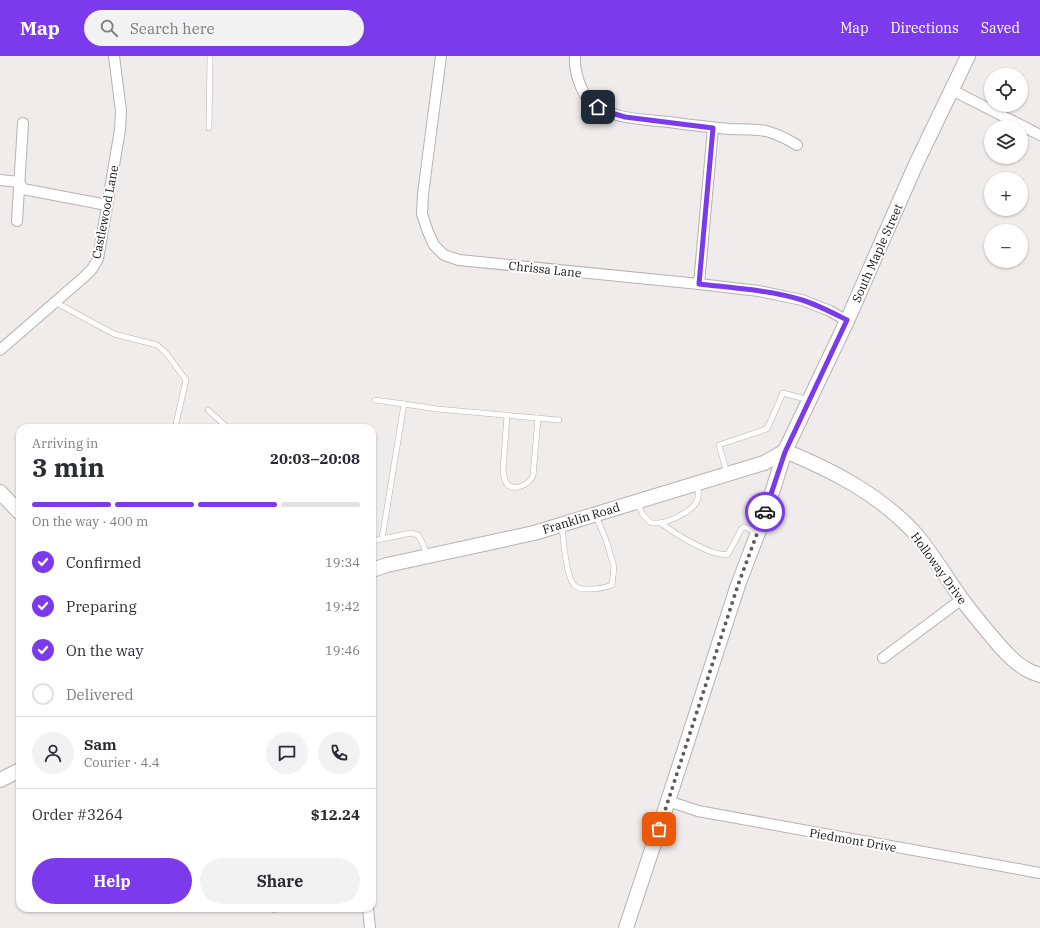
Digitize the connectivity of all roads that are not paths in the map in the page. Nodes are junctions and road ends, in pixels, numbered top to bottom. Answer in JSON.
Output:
{"nodes":[{"id":1,"x":114,"y":56,"type":"edge"},
{"id":2,"x":210,"y":56,"type":"edge"},
{"id":3,"x":441,"y":56,"type":"edge"},
{"id":4,"x":575,"y":56,"type":"edge"},
{"id":5,"x":968,"y":56,"type":"edge"},
{"id":6,"x":952,"y":90,"type":"junction"},
{"id":7,"x":23,"y":123,"type":"dead end"},
{"id":8,"x":209,"y":128,"type":"dead end"},
{"id":9,"x":713,"y":128,"type":"junction"},
{"id":10,"x":1040,"y":135,"type":"edge"},
{"id":11,"x":796,"y":145,"type":"dead end"},
{"id":12,"x":0,"y":180,"type":"edge"},
{"id":13,"x":19,"y":182,"type":"junction"},
{"id":14,"x":107,"y":205,"type":"junction"},
{"id":15,"x":17,"y":221,"type":"dead end"},
{"id":16,"x":699,"y":284,"type":"junction"},
{"id":17,"x":55,"y":302,"type":"junction"},
{"id":18,"x":847,"y":320,"type":"junction"},
{"id":19,"x":0,"y":350,"type":"edge"},
{"id":20,"x":374,"y":400,"type":"dead end"},
{"id":21,"x":810,"y":400,"type":"junction"},
{"id":22,"x":404,"y":404,"type":"junction"},
{"id":23,"x":208,"y":410,"type":"dead end"},
{"id":24,"x":507,"y":416,"type":"junction"},
{"id":25,"x":538,"y":418,"type":"junction"},
{"id":26,"x":559,"y":420,"type":"dead end"},
{"id":27,"x":176,"y":424,"type":"edge"},
{"id":28,"x":224,"y":424,"type":"edge"},
{"id":29,"x":785,"y":452,"type":"junction"},
{"id":30,"x":728,"y":474,"type":"junction"},
{"id":31,"x":696,"y":483,"type":"junction"},
{"id":32,"x":0,"y":492,"type":"edge"},
{"id":33,"x":636,"y":501,"type":"junction"},
{"id":34,"x":16,"y":509,"type":"edge"},
{"id":35,"x":596,"y":514,"type":"junction"},
{"id":36,"x":661,"y":523,"type":"junction"},
{"id":37,"x":562,"y":524,"type":"junction"},
{"id":38,"x":757,"y":533,"type":"junction"},
{"id":39,"x":382,"y":539,"type":"junction"},
{"id":40,"x":376,"y":540,"type":"edge"},
{"id":41,"x":427,"y":556,"type":"junction"},
{"id":42,"x":376,"y":569,"type":"edge"},
{"id":43,"x":962,"y":599,"type":"junction"},
{"id":44,"x":883,"y":658,"type":"dead end"},
{"id":45,"x":1040,"y":675,"type":"edge"},
{"id":46,"x":16,"y":772,"type":"edge"},
{"id":47,"x":0,"y":780,"type":"edge"},
{"id":48,"x":668,"y":801,"type":"junction"},
{"id":49,"x":1040,"y":873,"type":"edge"},
{"id":50,"x":368,"y":912,"type":"edge"},
{"id":51,"x":370,"y":928,"type":"edge"},
{"id":52,"x":626,"y":928,"type":"edge"}],
"edges":[{"from":1,"to":14,"type":"street","name":"Castlewood Lane"},
{"from":2,"to":8,"type":"lane"},
{"from":3,"to":16,"type":"street","name":"Chrissa Lane"},
{"from":4,"to":9,"type":"street"},
{"from":5,"to":6,"type":"street","name":"South Maple Street"},
{"from":6,"to":10,"type":"street"},
{"from":6,"to":18,"type":"street","name":"South Maple Street"},
{"from":7,"to":13,"type":"street"},
{"from":9,"to":11,"type":"street"},
{"from":9,"to":16,"type":"street"},
{"from":12,"to":13,"type":"street"},
{"from":13,"to":14,"type":"street"},
{"from":13,"to":15,"type":"street"},
{"from":14,"to":17,"type":"street","name":"Castlewood Lane"},
{"from":16,"to":18,"type":"street","name":"Chrissa Lane"},
{"from":17,"to":19,"type":"street","name":"Castlewood Lane"},
{"from":17,"to":27,"type":"lane"},
{"from":18,"to":21,"type":"street","name":"South Maple Street"},
{"from":20,"to":22,"type":"lane"},
{"from":21,"to":29,"type":"street","name":"South Maple Street"},
{"from":21,"to":30,"type":"lane"},
{"from":22,"to":24,"type":"lane"},
{"from":22,"to":39,"type":"lane"},
{"from":23,"to":28,"type":"lane"},
{"from":24,"to":25,"type":"lane"},
{"from":24,"to":25,"type":"lane"},
{"from":25,"to":26,"type":"lane"},
{"from":29,"to":30,"type":"street","name":"Franklin Road"},
{"from":29,"to":38,"type":"street","name":"South Maple Street"},
{"from":29,"to":43,"type":"street","name":"Holloway Drive"},
{"from":30,"to":31,"type":"street","name":"Franklin Road"},
{"from":31,"to":33,"type":"street","name":"Franklin Road"},
{"from":31,"to":36,"type":"lane"},
{"from":32,"to":34,"type":"street"},
{"from":33,"to":35,"type":"street","name":"Franklin Road"},
{"from":33,"to":36,"type":"lane"},
{"from":35,"to":37,"type":"street","name":"Franklin Road"},
{"from":35,"to":37,"type":"lane"},
{"from":36,"to":38,"type":"lane"},
{"from":37,"to":41,"type":"street","name":"Franklin Road"},
{"from":38,"to":48,"type":"street","name":"South Maple Street"},
{"from":39,"to":40,"type":"lane"},
{"from":39,"to":41,"type":"lane"},
{"from":41,"to":42,"type":"street","name":"Franklin Road"},
{"from":43,"to":44,"type":"street"},
{"from":43,"to":45,"type":"street","name":"Holloway Drive"},
{"from":46,"to":47,"type":"street"},
{"from":48,"to":49,"type":"street","name":"Piedmont Drive"},
{"from":48,"to":52,"type":"street","name":"South Maple Street"},
{"from":50,"to":51,"type":"street"}]}
